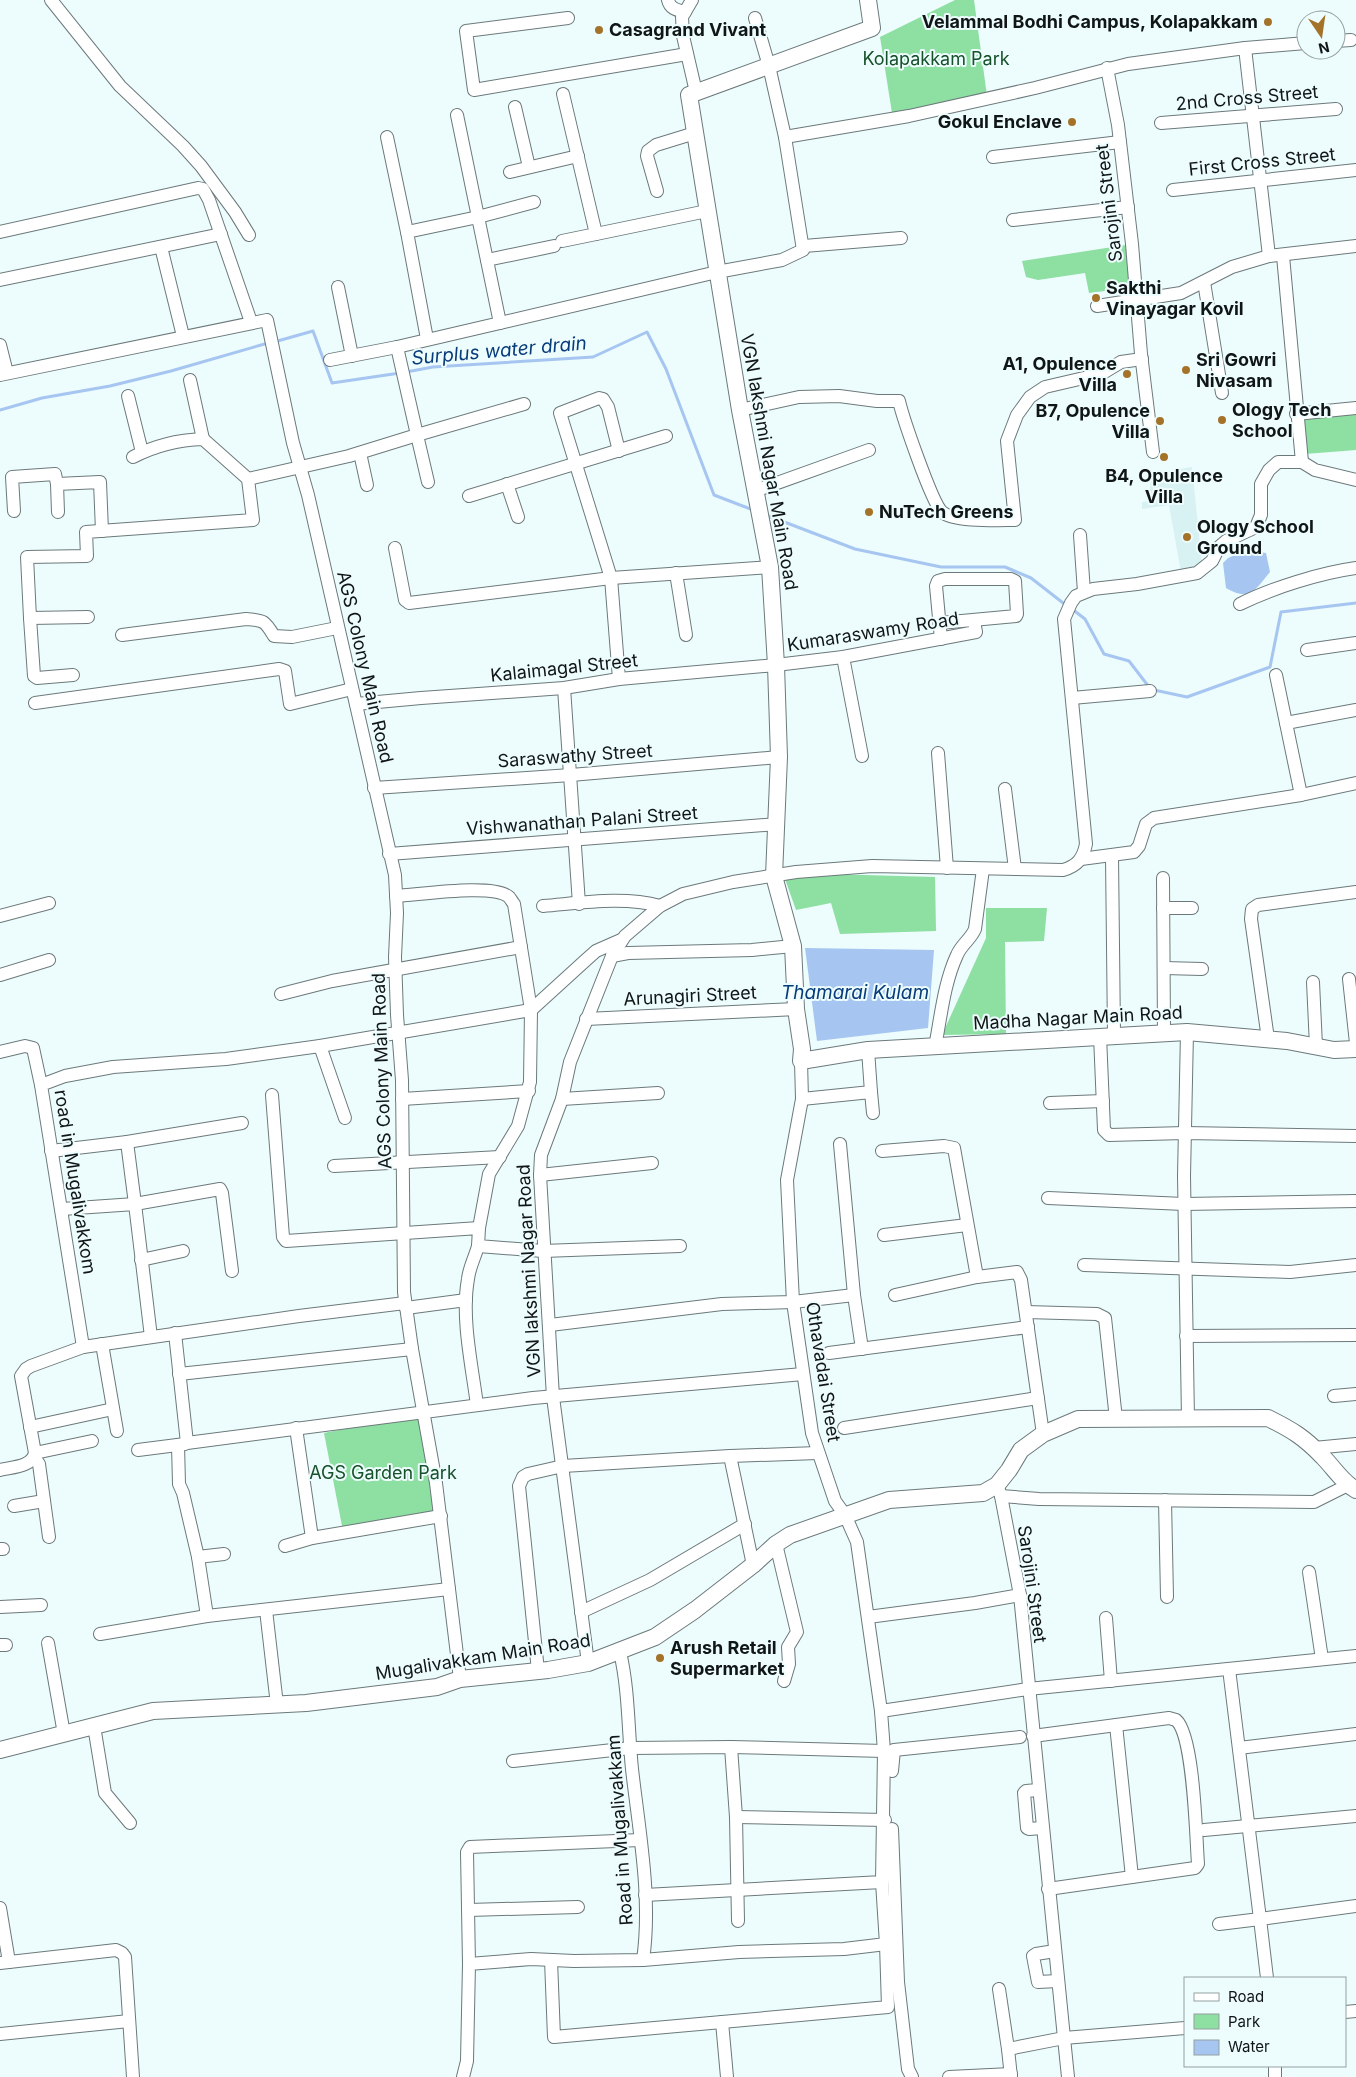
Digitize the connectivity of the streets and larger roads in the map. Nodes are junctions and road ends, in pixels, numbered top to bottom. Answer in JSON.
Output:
{"nodes":[{"id":1,"x":51,"y":0,"type":"edge"},
{"id":2,"x":668,"y":0,"type":"edge"},
{"id":3,"x":692,"y":0,"type":"edge"},
{"id":4,"x":868,"y":0,"type":"edge"},
{"id":5,"x":685,"y":12,"type":"junction"},
{"id":6,"x":568,"y":18,"type":"dead end"},
{"id":7,"x":755,"y":18,"type":"dead end"},
{"id":8,"x":1346,"y":40,"type":"edge"},
{"id":9,"x":1351,"y":40,"type":"dead end"},
{"id":10,"x":1296,"y":44,"type":"edge"},
{"id":11,"x":1246,"y":48,"type":"junction"},
{"id":12,"x":687,"y":54,"type":"junction"},
{"id":13,"x":769,"y":66,"type":"junction"},
{"id":14,"x":1107,"y":68,"type":"junction"},
{"id":15,"x":696,"y":92,"type":"junction"},
{"id":16,"x":563,"y":94,"type":"dead end"},
{"id":17,"x":515,"y":107,"type":"dead end"},
{"id":18,"x":1336,"y":109,"type":"dead end"},
{"id":19,"x":457,"y":115,"type":"dead end"},
{"id":20,"x":1252,"y":116,"type":"junction"},
{"id":21,"x":1161,"y":123,"type":"dead end"},
{"id":22,"x":695,"y":133,"type":"junction"},
{"id":23,"x":387,"y":137,"type":"dead end"},
{"id":24,"x":785,"y":137,"type":"junction"},
{"id":25,"x":1120,"y":142,"type":"junction"},
{"id":26,"x":578,"y":156,"type":"junction"},
{"id":27,"x":993,"y":157,"type":"dead end"},
{"id":28,"x":529,"y":167,"type":"junction"},
{"id":29,"x":1356,"y":170,"type":"edge"},
{"id":30,"x":510,"y":172,"type":"dead end"},
{"id":31,"x":1260,"y":179,"type":"junction"},
{"id":32,"x":1173,"y":190,"type":"dead end"},
{"id":33,"x":657,"y":191,"type":"dead end"},
{"id":34,"x":534,"y":202,"type":"dead end"},
{"id":35,"x":1128,"y":207,"type":"junction"},
{"id":36,"x":707,"y":211,"type":"junction"},
{"id":37,"x":478,"y":217,"type":"junction"},
{"id":38,"x":1013,"y":220,"type":"dead end"},
{"id":39,"x":0,"y":232,"type":"edge"},
{"id":40,"x":407,"y":232,"type":"junction"},
{"id":41,"x":222,"y":234,"type":"junction"},
{"id":42,"x":596,"y":234,"type":"junction"},
{"id":43,"x":248,"y":235,"type":"dead end"},
{"id":44,"x":901,"y":238,"type":"dead end"},
{"id":45,"x":804,"y":246,"type":"junction"},
{"id":46,"x":1356,"y":246,"type":"edge"},
{"id":47,"x":161,"y":247,"type":"junction"},
{"id":48,"x":1269,"y":256,"type":"junction"},
{"id":49,"x":1283,"y":256,"type":"junction"},
{"id":50,"x":487,"y":260,"type":"junction"},
{"id":51,"x":717,"y":272,"type":"junction"},
{"id":52,"x":0,"y":280,"type":"edge"},
{"id":53,"x":1204,"y":282,"type":"junction"},
{"id":54,"x":338,"y":287,"type":"dead end"},
{"id":55,"x":1136,"y":301,"type":"junction"},
{"id":56,"x":1097,"y":306,"type":"dead end"},
{"id":57,"x":251,"y":322,"type":"junction"},
{"id":58,"x":500,"y":323,"type":"junction"},
{"id":59,"x":183,"y":336,"type":"junction"},
{"id":60,"x":427,"y":339,"type":"junction"},
{"id":61,"x":0,"y":345,"type":"edge"},
{"id":62,"x":397,"y":347,"type":"junction"},
{"id":63,"x":352,"y":356,"type":"junction"},
{"id":64,"x":330,"y":360,"type":"dead end"},
{"id":65,"x":1142,"y":362,"type":"junction"},
{"id":66,"x":4,"y":374,"type":"edge"},
{"id":67,"x":190,"y":380,"type":"dead end"},
{"id":68,"x":1222,"y":393,"type":"dead end"},
{"id":69,"x":128,"y":396,"type":"dead end"},
{"id":70,"x":524,"y":404,"type":"dead end"},
{"id":71,"x":1356,"y":408,"type":"edge"},
{"id":72,"x":740,"y":410,"type":"junction"},
{"id":73,"x":1296,"y":414,"type":"junction"},
{"id":74,"x":417,"y":434,"type":"junction"},
{"id":75,"x":666,"y":436,"type":"dead end"},
{"id":76,"x":203,"y":439,"type":"junction"},
{"id":77,"x":869,"y":450,"type":"dead end"},
{"id":78,"x":619,"y":451,"type":"junction"},
{"id":79,"x":1153,"y":452,"type":"dead end"},
{"id":80,"x":360,"y":453,"type":"junction"},
{"id":81,"x":1302,"y":462,"type":"junction"},
{"id":82,"x":576,"y":463,"type":"junction"},
{"id":83,"x":302,"y":468,"type":"junction"},
{"id":84,"x":248,"y":479,"type":"junction"},
{"id":85,"x":1356,"y":480,"type":"edge"},
{"id":86,"x":428,"y":482,"type":"dead end"},
{"id":87,"x":57,"y":484,"type":"junction"},
{"id":88,"x":507,"y":484,"type":"junction"},
{"id":89,"x":368,"y":485,"type":"dead end"},
{"id":90,"x":469,"y":496,"type":"dead end"},
{"id":91,"x":756,"y":498,"type":"junction"},
{"id":92,"x":14,"y":511,"type":"dead end"},
{"id":93,"x":58,"y":512,"type":"dead end"},
{"id":94,"x":518,"y":517,"type":"dead end"},
{"id":95,"x":102,"y":531,"type":"junction"},
{"id":96,"x":1080,"y":535,"type":"dead end"},
{"id":97,"x":395,"y":548,"type":"dead end"},
{"id":98,"x":770,"y":567,"type":"junction"},
{"id":99,"x":1356,"y":568,"type":"edge"},
{"id":100,"x":676,"y":573,"type":"junction"},
{"id":101,"x":611,"y":578,"type":"junction"},
{"id":102,"x":1084,"y":592,"type":"junction"},
{"id":103,"x":1240,"y":604,"type":"dead end"},
{"id":104,"x":88,"y":616,"type":"dead end"},
{"id":105,"x":30,"y":618,"type":"junction"},
{"id":106,"x":940,"y":623,"type":"junction"},
{"id":107,"x":975,"y":627,"type":"junction"},
{"id":108,"x":337,"y":628,"type":"junction"},
{"id":109,"x":122,"y":635,"type":"dead end"},
{"id":110,"x":686,"y":636,"type":"dead end"},
{"id":111,"x":942,"y":639,"type":"junction"},
{"id":112,"x":1356,"y":643,"type":"edge"},
{"id":113,"x":1307,"y":650,"type":"dead end"},
{"id":114,"x":843,"y":657,"type":"junction"},
{"id":115,"x":776,"y":665,"type":"junction"},
{"id":116,"x":73,"y":675,"type":"dead end"},
{"id":117,"x":1276,"y":675,"type":"dead end"},
{"id":118,"x":619,"y":679,"type":"junction"},
{"id":119,"x":564,"y":688,"type":"junction"},
{"id":120,"x":352,"y":689,"type":"junction"},
{"id":121,"x":1150,"y":691,"type":"dead end"},
{"id":122,"x":1072,"y":698,"type":"junction"},
{"id":123,"x":35,"y":703,"type":"dead end"},
{"id":124,"x":356,"y":704,"type":"junction"},
{"id":125,"x":1356,"y":710,"type":"edge"},
{"id":126,"x":1286,"y":723,"type":"junction"},
{"id":127,"x":938,"y":754,"type":"dead end"},
{"id":128,"x":862,"y":756,"type":"dead end"},
{"id":129,"x":779,"y":757,"type":"junction"},
{"id":130,"x":571,"y":775,"type":"junction"},
{"id":131,"x":1356,"y":783,"type":"edge"},
{"id":132,"x":374,"y":788,"type":"junction"},
{"id":133,"x":1005,"y":789,"type":"dead end"},
{"id":134,"x":1301,"y":795,"type":"junction"},
{"id":135,"x":777,"y":824,"type":"junction"},
{"id":136,"x":574,"y":839,"type":"junction"},
{"id":137,"x":389,"y":854,"type":"junction"},
{"id":138,"x":1112,"y":856,"type":"junction"},
{"id":139,"x":1081,"y":860,"type":"junction"},
{"id":140,"x":947,"y":868,"type":"junction"},
{"id":141,"x":983,"y":869,"type":"junction"},
{"id":142,"x":1015,"y":869,"type":"junction"},
{"id":143,"x":774,"y":876,"type":"junction"},
{"id":144,"x":1163,"y":878,"type":"dead end"},
{"id":145,"x":1356,"y":892,"type":"edge"},
{"id":146,"x":396,"y":896,"type":"junction"},
{"id":147,"x":49,"y":902,"type":"dead end"},
{"id":148,"x":580,"y":904,"type":"junction"},
{"id":149,"x":543,"y":906,"type":"dead end"},
{"id":150,"x":660,"y":906,"type":"junction"},
{"id":151,"x":1163,"y":908,"type":"junction"},
{"id":152,"x":1192,"y":908,"type":"dead end"},
{"id":153,"x":0,"y":916,"type":"edge"},
{"id":154,"x":621,"y":940,"type":"junction"},
{"id":155,"x":521,"y":946,"type":"junction"},
{"id":156,"x":793,"y":946,"type":"junction"},
{"id":157,"x":612,"y":956,"type":"junction"},
{"id":158,"x":49,"y":960,"type":"dead end"},
{"id":159,"x":1164,"y":968,"type":"junction"},
{"id":160,"x":395,"y":969,"type":"junction"},
{"id":161,"x":1202,"y":969,"type":"dead end"},
{"id":162,"x":0,"y":975,"type":"edge"},
{"id":163,"x":1349,"y":979,"type":"dead end"},
{"id":164,"x":1313,"y":982,"type":"dead end"},
{"id":165,"x":281,"y":994,"type":"dead end"},
{"id":166,"x":796,"y":1009,"type":"junction"},
{"id":167,"x":531,"y":1010,"type":"junction"},
{"id":168,"x":586,"y":1019,"type":"junction"},
{"id":169,"x":398,"y":1032,"type":"junction"},
{"id":170,"x":1188,"y":1032,"type":"junction"},
{"id":171,"x":1164,"y":1033,"type":"junction"},
{"id":172,"x":1107,"y":1036,"type":"junction"},
{"id":173,"x":1268,"y":1039,"type":"junction"},
{"id":174,"x":1356,"y":1043,"type":"edge"},
{"id":175,"x":320,"y":1046,"type":"junction"},
{"id":176,"x":1316,"y":1046,"type":"junction"},
{"id":177,"x":935,"y":1047,"type":"junction"},
{"id":178,"x":1356,"y":1049,"type":"edge"},
{"id":179,"x":868,"y":1050,"type":"junction"},
{"id":180,"x":0,"y":1052,"type":"edge"},
{"id":181,"x":802,"y":1061,"type":"junction"},
{"id":182,"x":41,"y":1085,"type":"junction"},
{"id":183,"x":529,"y":1091,"type":"junction"},
{"id":184,"x":871,"y":1092,"type":"junction"},
{"id":185,"x":658,"y":1093,"type":"dead end"},
{"id":186,"x":272,"y":1095,"type":"dead end"},
{"id":187,"x":402,"y":1099,"type":"junction"},
{"id":188,"x":562,"y":1099,"type":"junction"},
{"id":189,"x":802,"y":1099,"type":"junction"},
{"id":190,"x":1103,"y":1101,"type":"junction"},
{"id":191,"x":1050,"y":1103,"type":"dead end"},
{"id":192,"x":873,"y":1113,"type":"dead end"},
{"id":193,"x":345,"y":1118,"type":"dead end"},
{"id":194,"x":242,"y":1123,"type":"dead end"},
{"id":195,"x":1185,"y":1133,"type":"junction"},
{"id":196,"x":1356,"y":1136,"type":"edge"},
{"id":197,"x":127,"y":1142,"type":"junction"},
{"id":198,"x":840,"y":1144,"type":"dead end"},
{"id":199,"x":50,"y":1151,"type":"junction"},
{"id":200,"x":882,"y":1151,"type":"dead end"},
{"id":201,"x":500,"y":1157,"type":"junction"},
{"id":202,"x":403,"y":1162,"type":"junction"},
{"id":203,"x":652,"y":1163,"type":"dead end"},
{"id":204,"x":334,"y":1166,"type":"dead end"},
{"id":205,"x":540,"y":1175,"type":"junction"},
{"id":206,"x":1048,"y":1198,"type":"dead end"},
{"id":207,"x":1356,"y":1202,"type":"edge"},
{"id":208,"x":134,"y":1204,"type":"junction"},
{"id":209,"x":1184,"y":1204,"type":"junction"},
{"id":210,"x":62,"y":1208,"type":"junction"},
{"id":211,"x":967,"y":1225,"type":"junction"},
{"id":212,"x":479,"y":1228,"type":"junction"},
{"id":213,"x":404,"y":1232,"type":"junction"},
{"id":214,"x":884,"y":1235,"type":"dead end"},
{"id":215,"x":478,"y":1246,"type":"junction"},
{"id":216,"x":680,"y":1246,"type":"dead end"},
{"id":217,"x":183,"y":1251,"type":"dead end"},
{"id":218,"x":543,"y":1251,"type":"junction"},
{"id":219,"x":141,"y":1260,"type":"junction"},
{"id":220,"x":1084,"y":1264,"type":"dead end"},
{"id":221,"x":1356,"y":1265,"type":"edge"},
{"id":222,"x":1185,"y":1269,"type":"junction"},
{"id":223,"x":232,"y":1271,"type":"dead end"},
{"id":224,"x":977,"y":1276,"type":"junction"},
{"id":225,"x":895,"y":1295,"type":"dead end"},
{"id":226,"x":854,"y":1296,"type":"junction"},
{"id":227,"x":466,"y":1300,"type":"junction"},
{"id":228,"x":793,"y":1302,"type":"junction"},
{"id":229,"x":405,"y":1305,"type":"junction"},
{"id":230,"x":1026,"y":1312,"type":"junction"},
{"id":231,"x":550,"y":1325,"type":"junction"},
{"id":232,"x":1028,"y":1327,"type":"junction"},
{"id":233,"x":175,"y":1333,"type":"junction"},
{"id":234,"x":1356,"y":1335,"type":"edge"},
{"id":235,"x":150,"y":1336,"type":"junction"},
{"id":236,"x":1186,"y":1336,"type":"junction"},
{"id":237,"x":102,"y":1344,"type":"junction"},
{"id":238,"x":83,"y":1347,"type":"junction"},
{"id":239,"x":412,"y":1349,"type":"junction"},
{"id":240,"x":862,"y":1349,"type":"junction"},
{"id":241,"x":829,"y":1353,"type":"dead end"},
{"id":242,"x":179,"y":1374,"type":"junction"},
{"id":243,"x":803,"y":1374,"type":"junction"},
{"id":244,"x":1356,"y":1394,"type":"edge"},
{"id":245,"x":1334,"y":1396,"type":"dead end"},
{"id":246,"x":553,"y":1397,"type":"junction"},
{"id":247,"x":1038,"y":1398,"type":"junction"},
{"id":248,"x":477,"y":1405,"type":"junction"},
{"id":249,"x":113,"y":1409,"type":"junction"},
{"id":250,"x":423,"y":1412,"type":"junction"},
{"id":251,"x":1116,"y":1419,"type":"junction"},
{"id":252,"x":1188,"y":1419,"type":"junction"},
{"id":253,"x":30,"y":1427,"type":"junction"},
{"id":254,"x":296,"y":1428,"type":"junction"},
{"id":255,"x":844,"y":1428,"type":"dead end"},
{"id":256,"x":116,"y":1431,"type":"dead end"},
{"id":257,"x":1043,"y":1434,"type":"junction"},
{"id":258,"x":92,"y":1441,"type":"dead end"},
{"id":259,"x":183,"y":1444,"type":"junction"},
{"id":260,"x":1356,"y":1444,"type":"edge"},
{"id":261,"x":1314,"y":1448,"type":"junction"},
{"id":262,"x":138,"y":1450,"type":"dead end"},
{"id":263,"x":818,"y":1453,"type":"junction"},
{"id":264,"x":35,"y":1455,"type":"junction"},
{"id":265,"x":730,"y":1456,"type":"junction"},
{"id":266,"x":563,"y":1466,"type":"junction"},
{"id":267,"x":0,"y":1470,"type":"edge"},
{"id":268,"x":1352,"y":1488,"type":"edge"},
{"id":269,"x":999,"y":1491,"type":"junction"},
{"id":270,"x":44,"y":1500,"type":"junction"},
{"id":271,"x":1165,"y":1500,"type":"junction"},
{"id":272,"x":14,"y":1506,"type":"dead end"},
{"id":273,"x":845,"y":1515,"type":"junction"},
{"id":274,"x":441,"y":1516,"type":"junction"},
{"id":275,"x":744,"y":1524,"type":"junction"},
{"id":276,"x":49,"y":1537,"type":"dead end"},
{"id":277,"x":312,"y":1538,"type":"junction"},
{"id":278,"x":776,"y":1544,"type":"junction"},
{"id":279,"x":285,"y":1546,"type":"dead end"},
{"id":280,"x":224,"y":1554,"type":"dead end"},
{"id":281,"x":198,"y":1557,"type":"junction"},
{"id":282,"x":753,"y":1565,"type":"junction"},
{"id":283,"x":1309,"y":1572,"type":"dead end"},
{"id":284,"x":449,"y":1589,"type":"junction"},
{"id":285,"x":1020,"y":1595,"type":"junction"},
{"id":286,"x":1167,"y":1597,"type":"dead end"},
{"id":287,"x":41,"y":1605,"type":"dead end"},
{"id":288,"x":0,"y":1607,"type":"edge"},
{"id":289,"x":266,"y":1610,"type":"junction"},
{"id":290,"x":581,"y":1612,"type":"junction"},
{"id":291,"x":207,"y":1616,"type":"junction"},
{"id":292,"x":868,"y":1617,"type":"junction"},
{"id":293,"x":1106,"y":1618,"type":"dead end"},
{"id":294,"x":100,"y":1634,"type":"dead end"},
{"id":295,"x":48,"y":1643,"type":"dead end"},
{"id":296,"x":620,"y":1652,"type":"junction"},
{"id":297,"x":1356,"y":1656,"type":"edge"},
{"id":298,"x":1322,"y":1659,"type":"junction"},
{"id":299,"x":588,"y":1663,"type":"junction"},
{"id":300,"x":1229,"y":1669,"type":"junction"},
{"id":301,"x":538,"y":1671,"type":"junction"},
{"id":302,"x":460,"y":1680,"type":"junction"},
{"id":303,"x":784,"y":1680,"type":"dead end"},
{"id":304,"x":1111,"y":1681,"type":"junction"},
{"id":305,"x":1028,"y":1690,"type":"junction"},
{"id":306,"x":277,"y":1705,"type":"junction"},
{"id":307,"x":880,"y":1710,"type":"junction"},
{"id":308,"x":1116,"y":1725,"type":"junction"},
{"id":309,"x":94,"y":1726,"type":"junction"},
{"id":310,"x":64,"y":1734,"type":"junction"},
{"id":311,"x":1356,"y":1734,"type":"edge"},
{"id":312,"x":1027,"y":1736,"type":"junction"},
{"id":313,"x":731,"y":1747,"type":"junction"},
{"id":314,"x":631,"y":1748,"type":"junction"},
{"id":315,"x":1239,"y":1748,"type":"junction"},
{"id":316,"x":0,"y":1750,"type":"edge"},
{"id":317,"x":884,"y":1751,"type":"junction"},
{"id":318,"x":513,"y":1761,"type":"dead end"},
{"id":319,"x":1356,"y":1816,"type":"edge"},
{"id":320,"x":736,"y":1817,"type":"junction"},
{"id":321,"x":884,"y":1820,"type":"junction"},
{"id":322,"x":130,"y":1824,"type":"dead end"},
{"id":323,"x":1249,"y":1826,"type":"junction"},
{"id":324,"x":1204,"y":1830,"type":"dead end"},
{"id":325,"x":640,"y":1840,"type":"junction"},
{"id":326,"x":1132,"y":1877,"type":"junction"},
{"id":327,"x":882,"y":1882,"type":"junction"},
{"id":328,"x":1048,"y":1889,"type":"junction"},
{"id":329,"x":737,"y":1890,"type":"junction"},
{"id":330,"x":645,"y":1895,"type":"junction"},
{"id":331,"x":1356,"y":1906,"type":"edge"},
{"id":332,"x":578,"y":1907,"type":"dead end"},
{"id":333,"x":0,"y":1908,"type":"edge"},
{"id":334,"x":468,"y":1910,"type":"junction"},
{"id":335,"x":1260,"y":1920,"type":"junction"},
{"id":336,"x":738,"y":1921,"type":"dead end"},
{"id":337,"x":1219,"y":1924,"type":"dead end"},
{"id":338,"x":886,"y":1944,"type":"junction"},
{"id":339,"x":1055,"y":1951,"type":"junction"},
{"id":340,"x":551,"y":1960,"type":"junction"},
{"id":341,"x":642,"y":1960,"type":"junction"},
{"id":342,"x":4,"y":1963,"type":"edge"},
{"id":343,"x":469,"y":1964,"type":"junction"},
{"id":344,"x":1267,"y":1977,"type":"edge"},
{"id":345,"x":1058,"y":1981,"type":"junction"},
{"id":346,"x":999,"y":1988,"type":"dead end"},
{"id":347,"x":129,"y":2021,"type":"junction"},
{"id":348,"x":722,"y":2022,"type":"junction"},
{"id":349,"x":1184,"y":2028,"type":"edge"},
{"id":350,"x":0,"y":2034,"type":"edge"},
{"id":351,"x":1064,"y":2038,"type":"junction"},
{"id":352,"x":1008,"y":2049,"type":"junction"},
{"id":353,"x":1011,"y":2075,"type":"edge"},
{"id":354,"x":133,"y":2077,"type":"edge"},
{"id":355,"x":463,"y":2077,"type":"edge"},
{"id":356,"x":727,"y":2077,"type":"edge"},
{"id":357,"x":912,"y":2077,"type":"edge"},
{"id":358,"x":949,"y":2077,"type":"edge"},
{"id":359,"x":1068,"y":2077,"type":"edge"}],
"edges":[{"from":1,"to":43,"type":"street"},
{"from":2,"to":5,"type":"street"},
{"from":3,"to":5,"type":"street"},
{"from":4,"to":13,"type":"street"},
{"from":5,"to":12,"type":"street"},
{"from":6,"to":12,"type":"street"},
{"from":7,"to":13,"type":"street"},
{"from":8,"to":9,"type":"street"},
{"from":10,"to":11,"type":"street"},
{"from":11,"to":14,"type":"street"},
{"from":11,"to":20,"type":"street"},
{"from":12,"to":15,"type":"street"},
{"from":13,"to":15,"type":"street"},
{"from":13,"to":24,"type":"street"},
{"from":14,"to":24,"type":"street"},
{"from":14,"to":25,"type":"street","name":"Sarojini Street"},
{"from":15,"to":22,"type":"street","name":"VGN lakshmi Nagar Main Road"},
{"from":16,"to":26,"type":"street"},
{"from":17,"to":28,"type":"street"},
{"from":18,"to":20,"type":"street","name":"2nd Cross Street"},
{"from":19,"to":37,"type":"street"},
{"from":20,"to":21,"type":"street","name":"2nd Cross Street"},
{"from":20,"to":31,"type":"street"},
{"from":22,"to":33,"type":"street"},
{"from":22,"to":36,"type":"street","name":"VGN lakshmi Nagar Main Road"},
{"from":23,"to":40,"type":"street"},
{"from":24,"to":45,"type":"street"},
{"from":25,"to":27,"type":"street"},
{"from":25,"to":35,"type":"street","name":"Sarojini Street"},
{"from":26,"to":28,"type":"street"},
{"from":26,"to":42,"type":"street"},
{"from":28,"to":30,"type":"street"},
{"from":29,"to":31,"type":"street","name":"First Cross Street"},
{"from":31,"to":32,"type":"street","name":"First Cross Street"},
{"from":31,"to":48,"type":"street"},
{"from":34,"to":37,"type":"street"},
{"from":35,"to":38,"type":"street"},
{"from":35,"to":55,"type":"street","name":"Sarojini Street"},
{"from":36,"to":42,"type":"street"},
{"from":36,"to":51,"type":"street","name":"VGN lakshmi Nagar Main Road"},
{"from":37,"to":40,"type":"street"},
{"from":37,"to":50,"type":"street"},
{"from":39,"to":41,"type":"street"},
{"from":40,"to":60,"type":"street"},
{"from":41,"to":47,"type":"street"},
{"from":41,"to":57,"type":"street"},
{"from":42,"to":50,"type":"street"},
{"from":44,"to":45,"type":"street"},
{"from":45,"to":51,"type":"street"},
{"from":46,"to":49,"type":"street"},
{"from":47,"to":52,"type":"street"},
{"from":47,"to":59,"type":"street"},
{"from":48,"to":49,"type":"street"},
{"from":48,"to":53,"type":"street"},
{"from":49,"to":73,"type":"street"},
{"from":50,"to":58,"type":"street"},
{"from":51,"to":58,"type":"street"},
{"from":51,"to":72,"type":"street","name":"VGN lakshmi Nagar Main Road"},
{"from":53,"to":55,"type":"street"},
{"from":53,"to":68,"type":"street"},
{"from":54,"to":63,"type":"street"},
{"from":55,"to":56,"type":"street"},
{"from":55,"to":65,"type":"street","name":"Sarojini Street"},
{"from":57,"to":59,"type":"street"},
{"from":57,"to":83,"type":"street","name":"AGS Colony Main Road"},
{"from":58,"to":60,"type":"street"},
{"from":59,"to":66,"type":"street"},
{"from":60,"to":62,"type":"street"},
{"from":61,"to":66,"type":"street"},
{"from":62,"to":63,"type":"street"},
{"from":62,"to":74,"type":"street"},
{"from":63,"to":64,"type":"street"},
{"from":65,"to":72,"type":"street"},
{"from":65,"to":79,"type":"street","name":"Sarojini Street"},
{"from":67,"to":76,"type":"street"},
{"from":69,"to":76,"type":"street"},
{"from":70,"to":74,"type":"street"},
{"from":71,"to":73,"type":"street"},
{"from":72,"to":91,"type":"street","name":"VGN lakshmi Nagar Main Road"},
{"from":73,"to":81,"type":"street"},
{"from":74,"to":80,"type":"street"},
{"from":74,"to":86,"type":"street"},
{"from":75,"to":78,"type":"street"},
{"from":76,"to":84,"type":"street"},
{"from":77,"to":91,"type":"street"},
{"from":78,"to":82,"type":"street"},
{"from":78,"to":82,"type":"street"},
{"from":80,"to":83,"type":"street"},
{"from":80,"to":89,"type":"street"},
{"from":81,"to":85,"type":"street"},
{"from":81,"to":102,"type":"street"},
{"from":82,"to":88,"type":"street"},
{"from":82,"to":101,"type":"street"},
{"from":83,"to":84,"type":"street"},
{"from":83,"to":108,"type":"street","name":"AGS Colony Main Road"},
{"from":84,"to":95,"type":"street"},
{"from":87,"to":92,"type":"street"},
{"from":87,"to":93,"type":"street"},
{"from":87,"to":95,"type":"street"},
{"from":88,"to":90,"type":"street"},
{"from":88,"to":94,"type":"street"},
{"from":91,"to":98,"type":"street","name":"VGN lakshmi Nagar Main Road"},
{"from":95,"to":105,"type":"street"},
{"from":96,"to":102,"type":"street"},
{"from":97,"to":101,"type":"street"},
{"from":98,"to":100,"type":"street"},
{"from":98,"to":115,"type":"street","name":"VGN lakshmi Nagar Main Road"},
{"from":99,"to":103,"type":"street"},
{"from":100,"to":101,"type":"street"},
{"from":100,"to":110,"type":"street"},
{"from":101,"to":118,"type":"street"},
{"from":102,"to":122,"type":"street"},
{"from":104,"to":105,"type":"street"},
{"from":105,"to":116,"type":"street"},
{"from":106,"to":107,"type":"street"},
{"from":106,"to":107,"type":"street"},
{"from":106,"to":111,"type":"street"},
{"from":107,"to":111,"type":"street","name":"Kumaraswamy Road"},
{"from":108,"to":109,"type":"street"},
{"from":108,"to":120,"type":"street","name":"AGS Colony Main Road"},
{"from":111,"to":114,"type":"street","name":"Kumaraswamy Road"},
{"from":112,"to":113,"type":"street"},
{"from":114,"to":115,"type":"street","name":"Kumaraswamy Road"},
{"from":114,"to":128,"type":"street"},
{"from":115,"to":118,"type":"street","name":"Kalaimagal Street"},
{"from":115,"to":129,"type":"street","name":"VGN lakshmi Nagar Main Road"},
{"from":117,"to":126,"type":"street"},
{"from":118,"to":119,"type":"street","name":"Kalaimagal Street"},
{"from":119,"to":124,"type":"street","name":"Kalaimagal Street"},
{"from":119,"to":130,"type":"street"},
{"from":120,"to":123,"type":"street"},
{"from":120,"to":124,"type":"street","name":"AGS Colony Main Road"},
{"from":121,"to":122,"type":"street"},
{"from":122,"to":139,"type":"street"},
{"from":124,"to":132,"type":"street","name":"AGS Colony Main Road"},
{"from":125,"to":126,"type":"street"},
{"from":126,"to":134,"type":"street"},
{"from":127,"to":140,"type":"street"},
{"from":129,"to":130,"type":"street","name":"Saraswathy Street"},
{"from":129,"to":135,"type":"street","name":"VGN lakshmi Nagar Main Road"},
{"from":130,"to":132,"type":"street","name":"Saraswathy Street"},
{"from":130,"to":136,"type":"street"},
{"from":131,"to":134,"type":"street"},
{"from":132,"to":137,"type":"street","name":"AGS Colony Main Road"},
{"from":133,"to":142,"type":"street"},
{"from":134,"to":138,"type":"street","name":"VGN lakshmi Nagar Road"},
{"from":135,"to":136,"type":"street","name":"Vishwanathan Palani Street"},
{"from":135,"to":143,"type":"street","name":"VGN lakshmi Nagar Main Road"},
{"from":136,"to":137,"type":"street","name":"Vishwanathan Palani Street"},
{"from":136,"to":148,"type":"street"},
{"from":137,"to":146,"type":"street","name":"AGS Colony Main Road"},
{"from":138,"to":139,"type":"street","name":"VGN lakshmi Nagar Road"},
{"from":138,"to":172,"type":"street"},
{"from":139,"to":142,"type":"street","name":"VGN lakshmi Nagar Road"},
{"from":140,"to":141,"type":"street","name":"VGN lakshmi Nagar Road"},
{"from":140,"to":143,"type":"street","name":"VGN lakshmi Nagar Road"},
{"from":141,"to":142,"type":"street","name":"VGN lakshmi Nagar Road"},
{"from":141,"to":177,"type":"street"},
{"from":143,"to":150,"type":"street","name":"VGN lakshmi Nagar Road"},
{"from":143,"to":156,"type":"street","name":"VGN lakshmi Nagar Main Road"},
{"from":144,"to":151,"type":"street"},
{"from":145,"to":173,"type":"street"},
{"from":146,"to":155,"type":"street"},
{"from":146,"to":160,"type":"street","name":"AGS Colony Main Road"},
{"from":147,"to":153,"type":"street"},
{"from":148,"to":149,"type":"street"},
{"from":148,"to":150,"type":"street"},
{"from":150,"to":154,"type":"street","name":"VGN lakshmi Nagar Road"},
{"from":151,"to":152,"type":"street"},
{"from":151,"to":159,"type":"street"},
{"from":154,"to":157,"type":"street","name":"VGN lakshmi Nagar Road"},
{"from":154,"to":167,"type":"street"},
{"from":155,"to":160,"type":"street"},
{"from":155,"to":167,"type":"street"},
{"from":156,"to":157,"type":"street"},
{"from":156,"to":166,"type":"street","name":"VGN lakshmi Nagar Main Road"},
{"from":157,"to":168,"type":"street","name":"VGN lakshmi Nagar Road"},
{"from":158,"to":162,"type":"street"},
{"from":159,"to":161,"type":"street"},
{"from":159,"to":171,"type":"street"},
{"from":160,"to":165,"type":"street"},
{"from":160,"to":169,"type":"street","name":"AGS Colony Main Road"},
{"from":163,"to":174,"type":"street"},
{"from":164,"to":176,"type":"street"},
{"from":166,"to":168,"type":"street","name":"Arunagiri Street"},
{"from":166,"to":181,"type":"street","name":"VGN lakshmi Nagar Main Road"},
{"from":167,"to":169,"type":"street","name":"road in Mugalivakkom"},
{"from":167,"to":183,"type":"street"},
{"from":168,"to":188,"type":"street","name":"VGN lakshmi Nagar Road"},
{"from":169,"to":175,"type":"street","name":"road in Mugalivakkom"},
{"from":169,"to":187,"type":"street","name":"AGS Colony Main Road"},
{"from":170,"to":171,"type":"street","name":"Madha Nagar Main Road"},
{"from":170,"to":173,"type":"street","name":"Madha Nagar Main Road"},
{"from":170,"to":195,"type":"street"},
{"from":171,"to":172,"type":"street","name":"Madha Nagar Main Road"},
{"from":172,"to":177,"type":"street","name":"Madha Nagar Main Road"},
{"from":172,"to":190,"type":"street"},
{"from":173,"to":176,"type":"street","name":"Madha Nagar Main Road"},
{"from":175,"to":182,"type":"street","name":"road in Mugalivakkom"},
{"from":175,"to":193,"type":"street"},
{"from":176,"to":178,"type":"street","name":"Madha Nagar Main Road"},
{"from":177,"to":179,"type":"street","name":"Madha Nagar Main Road"},
{"from":179,"to":181,"type":"street","name":"Madha Nagar Main Road"},
{"from":179,"to":184,"type":"street"},
{"from":180,"to":182,"type":"street"},
{"from":181,"to":189,"type":"street","name":"Othavadai Street"},
{"from":182,"to":199,"type":"street","name":"road in Mugalivakkom"},
{"from":183,"to":187,"type":"street"},
{"from":183,"to":201,"type":"street"},
{"from":184,"to":189,"type":"street"},
{"from":184,"to":192,"type":"street"},
{"from":185,"to":188,"type":"street"},
{"from":186,"to":213,"type":"street"},
{"from":187,"to":202,"type":"street","name":"AGS Colony Main Road"},
{"from":188,"to":205,"type":"street","name":"VGN lakshmi Nagar Road"},
{"from":189,"to":228,"type":"street","name":"Othavadai Street"},
{"from":190,"to":191,"type":"street"},
{"from":190,"to":195,"type":"street"},
{"from":194,"to":197,"type":"street"},
{"from":195,"to":196,"type":"street"},
{"from":195,"to":209,"type":"street"},
{"from":197,"to":199,"type":"street"},
{"from":197,"to":208,"type":"street"},
{"from":198,"to":226,"type":"street"},
{"from":199,"to":210,"type":"street","name":"road in Mugalivakkom"},
{"from":200,"to":211,"type":"street"},
{"from":201,"to":202,"type":"street"},
{"from":201,"to":212,"type":"street"},
{"from":202,"to":204,"type":"street"},
{"from":202,"to":213,"type":"street","name":"AGS Colony Main Road"},
{"from":203,"to":205,"type":"street"},
{"from":205,"to":218,"type":"street","name":"VGN lakshmi Nagar Road"},
{"from":206,"to":209,"type":"street"},
{"from":207,"to":209,"type":"street"},
{"from":208,"to":210,"type":"street"},
{"from":208,"to":219,"type":"street"},
{"from":208,"to":223,"type":"street"},
{"from":209,"to":222,"type":"street"},
{"from":210,"to":238,"type":"street","name":"road in Mugalivakkom"},
{"from":211,"to":214,"type":"street"},
{"from":211,"to":224,"type":"street"},
{"from":212,"to":213,"type":"street"},
{"from":212,"to":215,"type":"street"},
{"from":213,"to":229,"type":"street","name":"AGS Colony Main Road"},
{"from":215,"to":218,"type":"street"},
{"from":215,"to":227,"type":"street"},
{"from":216,"to":218,"type":"street"},
{"from":217,"to":219,"type":"street"},
{"from":218,"to":231,"type":"street","name":"VGN lakshmi Nagar Road"},
{"from":219,"to":235,"type":"street"},
{"from":220,"to":222,"type":"street"},
{"from":221,"to":222,"type":"street"},
{"from":222,"to":236,"type":"street"},
{"from":224,"to":225,"type":"street"},
{"from":224,"to":230,"type":"street"},
{"from":226,"to":228,"type":"street"},
{"from":226,"to":240,"type":"street"},
{"from":227,"to":229,"type":"street"},
{"from":227,"to":248,"type":"street"},
{"from":228,"to":231,"type":"street"},
{"from":228,"to":243,"type":"street","name":"Othavadai Street"},
{"from":229,"to":233,"type":"street"},
{"from":229,"to":239,"type":"street","name":"AGS Colony Main Road"},
{"from":230,"to":232,"type":"street"},
{"from":230,"to":251,"type":"street"},
{"from":231,"to":246,"type":"street","name":"VGN lakshmi Nagar Road"},
{"from":232,"to":240,"type":"street"},
{"from":232,"to":247,"type":"street"},
{"from":233,"to":235,"type":"street"},
{"from":233,"to":242,"type":"street"},
{"from":234,"to":236,"type":"street"},
{"from":235,"to":237,"type":"street"},
{"from":236,"to":252,"type":"street"},
{"from":237,"to":238,"type":"street"},
{"from":237,"to":249,"type":"street"},
{"from":238,"to":253,"type":"street"},
{"from":239,"to":242,"type":"street"},
{"from":239,"to":250,"type":"street","name":"AGS Colony Main Road"},
{"from":240,"to":241,"type":"street"},
{"from":242,"to":259,"type":"street"},
{"from":243,"to":246,"type":"street"},
{"from":243,"to":263,"type":"street","name":"Othavadai Street"},
{"from":244,"to":245,"type":"street"},
{"from":246,"to":248,"type":"street"},
{"from":246,"to":266,"type":"street","name":"VGN lakshmi Nagar Road"},
{"from":247,"to":255,"type":"street"},
{"from":247,"to":257,"type":"street"},
{"from":248,"to":250,"type":"street"},
{"from":249,"to":253,"type":"street"},
{"from":249,"to":256,"type":"street"},
{"from":250,"to":254,"type":"street"},
{"from":250,"to":274,"type":"street","name":"AGS Colony Main Road"},
{"from":251,"to":252,"type":"street"},
{"from":251,"to":257,"type":"street"},
{"from":252,"to":261,"type":"street"},
{"from":253,"to":264,"type":"street"},
{"from":254,"to":259,"type":"street"},
{"from":254,"to":277,"type":"street"},
{"from":257,"to":269,"type":"street"},
{"from":258,"to":264,"type":"street"},
{"from":259,"to":262,"type":"street"},
{"from":259,"to":281,"type":"street"},
{"from":260,"to":261,"type":"street"},
{"from":261,"to":268,"type":"street"},
{"from":263,"to":265,"type":"street"},
{"from":263,"to":273,"type":"street","name":"Othavadai Street"},
{"from":264,"to":267,"type":"street"},
{"from":264,"to":270,"type":"street"},
{"from":265,"to":266,"type":"street"},
{"from":265,"to":275,"type":"street"},
{"from":266,"to":290,"type":"street","name":"VGN lakshmi Nagar Road"},
{"from":266,"to":301,"type":"street"},
{"from":268,"to":271,"type":"street"},
{"from":269,"to":271,"type":"street"},
{"from":269,"to":273,"type":"street","name":"Mugalivakkam Main Road"},
{"from":269,"to":285,"type":"street","name":"Sarojini Street"},
{"from":270,"to":272,"type":"street"},
{"from":270,"to":276,"type":"street"},
{"from":271,"to":286,"type":"street"},
{"from":273,"to":278,"type":"street","name":"Mugalivakkam Main Road"},
{"from":273,"to":292,"type":"street","name":"Othavadai Street"},
{"from":274,"to":277,"type":"street"},
{"from":274,"to":284,"type":"street","name":"AGS Colony Main Road"},
{"from":275,"to":282,"type":"street"},
{"from":275,"to":290,"type":"street"},
{"from":277,"to":279,"type":"street"},
{"from":278,"to":282,"type":"street","name":"Mugalivakkam Main Road"},
{"from":278,"to":303,"type":"street"},
{"from":280,"to":281,"type":"street"},
{"from":281,"to":291,"type":"street"},
{"from":282,"to":296,"type":"street","name":"Mugalivakkam Main Road"},
{"from":283,"to":298,"type":"street"},
{"from":284,"to":289,"type":"street"},
{"from":284,"to":302,"type":"street","name":"AGS Colony Main Road"},
{"from":285,"to":292,"type":"street"},
{"from":285,"to":305,"type":"street","name":"Sarojini Street"},
{"from":287,"to":288,"type":"street"},
{"from":289,"to":291,"type":"street"},
{"from":289,"to":306,"type":"street"},
{"from":290,"to":299,"type":"street","name":"VGN lakshmi Nagar Road"},
{"from":291,"to":294,"type":"street"},
{"from":292,"to":307,"type":"street","name":"Othavadai Street"},
{"from":293,"to":304,"type":"street"},
{"from":295,"to":310,"type":"street"},
{"from":296,"to":299,"type":"street","name":"Mugalivakkam Main Road"},
{"from":296,"to":314,"type":"street","name":"Road in Mugalivakkam"},
{"from":297,"to":298,"type":"street"},
{"from":298,"to":300,"type":"street"},
{"from":299,"to":301,"type":"street","name":"Mugalivakkam Main Road"},
{"from":300,"to":304,"type":"street"},
{"from":300,"to":315,"type":"street"},
{"from":301,"to":302,"type":"street","name":"Mugalivakkam Main Road"},
{"from":302,"to":306,"type":"street","name":"Mugalivakkam Main Road"},
{"from":304,"to":305,"type":"street"},
{"from":305,"to":307,"type":"street"},
{"from":305,"to":312,"type":"street","name":"Sarojini Street"},
{"from":306,"to":309,"type":"street","name":"Mugalivakkam Main Road"},
{"from":307,"to":317,"type":"street","name":"Othavadai Street"},
{"from":308,"to":312,"type":"street"},
{"from":308,"to":326,"type":"street"},
{"from":308,"to":326,"type":"street"},
{"from":309,"to":310,"type":"street","name":"Mugalivakkam Main Road"},
{"from":309,"to":322,"type":"street"},
{"from":310,"to":316,"type":"street","name":"Mugalivakkam Main Road"},
{"from":311,"to":315,"type":"street"},
{"from":312,"to":328,"type":"street","name":"Sarojini Street"},
{"from":312,"to":357,"type":"street"},
{"from":313,"to":314,"type":"street"},
{"from":313,"to":317,"type":"street"},
{"from":313,"to":320,"type":"street"},
{"from":314,"to":318,"type":"street"},
{"from":314,"to":325,"type":"street","name":"Road in Mugalivakkam"},
{"from":315,"to":323,"type":"street"},
{"from":317,"to":321,"type":"street","name":"Othavadai Street"},
{"from":319,"to":323,"type":"street"},
{"from":320,"to":321,"type":"street"},
{"from":320,"to":329,"type":"street"},
{"from":321,"to":327,"type":"street","name":"Othavadai Street"},
{"from":323,"to":324,"type":"street"},
{"from":323,"to":335,"type":"street"},
{"from":325,"to":330,"type":"street","name":"Road in Mugalivakkam"},
{"from":325,"to":334,"type":"street"},
{"from":326,"to":328,"type":"street"},
{"from":327,"to":329,"type":"street"},
{"from":327,"to":338,"type":"street","name":"Othavadai Street"},
{"from":328,"to":339,"type":"street","name":"Sarojini Street"},
{"from":329,"to":330,"type":"street"},
{"from":329,"to":336,"type":"street"},
{"from":330,"to":341,"type":"street","name":"Road in Mugalivakkam"},
{"from":331,"to":335,"type":"street"},
{"from":332,"to":334,"type":"street"},
{"from":333,"to":342,"type":"street"},
{"from":334,"to":343,"type":"street"},
{"from":335,"to":337,"type":"street"},
{"from":335,"to":344,"type":"street"},
{"from":338,"to":341,"type":"street"},
{"from":338,"to":348,"type":"street","name":"Othavadai Street"},
{"from":339,"to":345,"type":"street","name":"Sarojini Street"},
{"from":339,"to":345,"type":"street"},
{"from":340,"to":341,"type":"street"},
{"from":340,"to":343,"type":"street"},
{"from":340,"to":348,"type":"street"},
{"from":342,"to":347,"type":"street"},
{"from":343,"to":355,"type":"street"},
{"from":345,"to":351,"type":"street","name":"Sarojini Street"},
{"from":346,"to":352,"type":"street"},
{"from":347,"to":350,"type":"street"},
{"from":347,"to":354,"type":"street"},
{"from":348,"to":356,"type":"street"},
{"from":349,"to":351,"type":"street"},
{"from":351,"to":352,"type":"street"},
{"from":351,"to":359,"type":"street","name":"Sarojini Street"},
{"from":352,"to":353,"type":"street"},
{"from":353,"to":358,"type":"street"}]}
